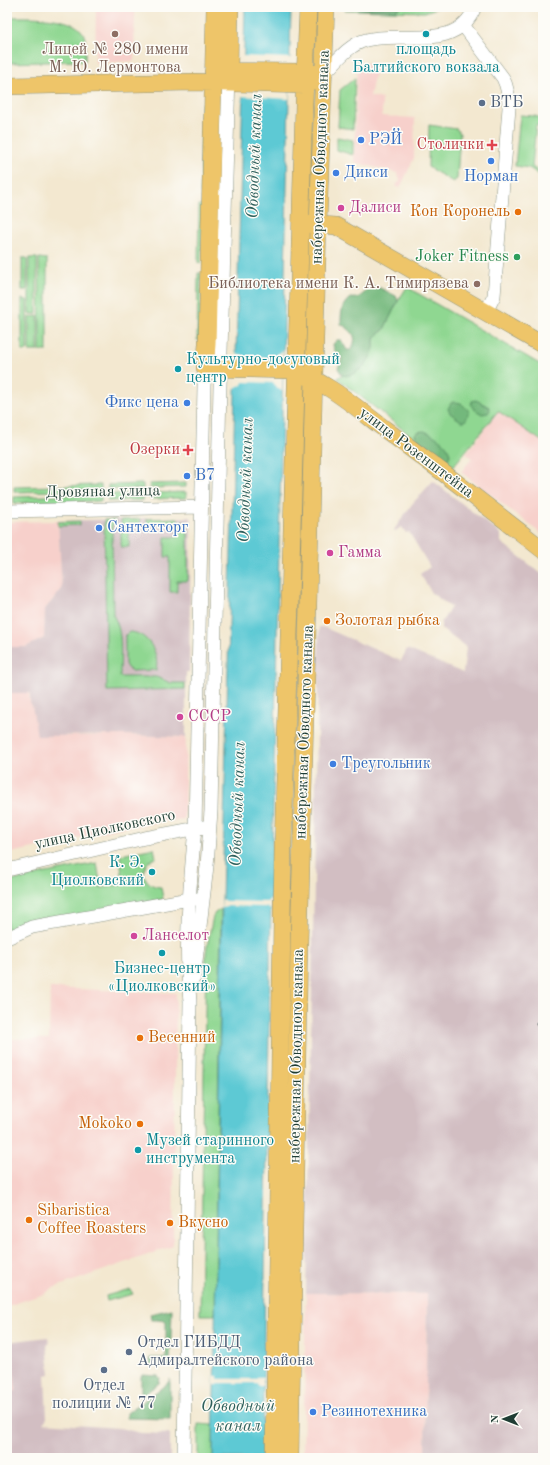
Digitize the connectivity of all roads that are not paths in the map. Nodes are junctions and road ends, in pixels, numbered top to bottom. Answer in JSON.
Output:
{"nodes":[{"id":1,"x":215,"y":7,"type":"edge"},
{"id":2,"x":230,"y":7,"type":"edge"},
{"id":3,"x":308,"y":7,"type":"edge"},
{"id":4,"x":326,"y":7,"type":"edge"},
{"id":5,"x":475,"y":7,"type":"edge"},
{"id":6,"x":464,"y":25,"type":"junction"},
{"id":7,"x":7,"y":74,"type":"edge"},
{"id":8,"x":324,"y":74,"type":"junction"},
{"id":9,"x":227,"y":77,"type":"junction"},
{"id":10,"x":297,"y":78,"type":"junction"},
{"id":11,"x":7,"y":86,"type":"edge"},
{"id":12,"x":300,"y":224,"type":"junction"},
{"id":13,"x":318,"y":225,"type":"junction"},
{"id":14,"x":486,"y":312,"type":"junction"},
{"id":15,"x":543,"y":345,"type":"edge"},
{"id":16,"x":220,"y":368,"type":"junction"},
{"id":17,"x":290,"y":371,"type":"junction"},
{"id":18,"x":314,"y":381,"type":"junction"},
{"id":19,"x":201,"y":507,"type":"junction"},
{"id":20,"x":7,"y":511,"type":"edge"},
{"id":21,"x":543,"y":550,"type":"edge"},
{"id":22,"x":210,"y":827,"type":"junction"},
{"id":23,"x":194,"y":828,"type":"junction"},
{"id":24,"x":7,"y":870,"type":"edge"},
{"id":25,"x":189,"y":899,"type":"junction"},
{"id":26,"x":202,"y":899,"type":"junction"},
{"id":27,"x":7,"y":938,"type":"edge"},
{"id":28,"x":190,"y":1001,"type":"junction"},
{"id":29,"x":184,"y":1458,"type":"edge"},
{"id":30,"x":274,"y":1458,"type":"edge"},
{"id":31,"x":290,"y":1458,"type":"edge"}],
"edges":[{"from":1,"to":9,"type":"main road"},
{"from":2,"to":9,"type":"main road"},
{"from":3,"to":10,"type":"main road","name":"набережная Обводного канала"},
{"from":4,"to":8,"type":"main road","name":"набережная Обводного канала"},
{"from":5,"to":6,"type":"street"},
{"from":6,"to":8,"type":"street"},
{"from":6,"to":14,"type":"street"},
{"from":7,"to":9,"type":"main road"},
{"from":8,"to":10,"type":"main road"},
{"from":8,"to":13,"type":"main road","name":"набережная Обводного канала"},
{"from":9,"to":10,"type":"main road"},
{"from":9,"to":11,"type":"main road"},
{"from":9,"to":16,"type":"main road"},
{"from":10,"to":12,"type":"main road","name":"набережная Обводного канала"},
{"from":12,"to":13,"type":"main road"},
{"from":12,"to":17,"type":"main road","name":"набережная Обводного канала"},
{"from":13,"to":14,"type":"main road"},
{"from":13,"to":18,"type":"main road","name":"набережная Обводного канала"},
{"from":14,"to":15,"type":"main road"},
{"from":16,"to":17,"type":"main road"},
{"from":16,"to":19,"type":"street"},
{"from":16,"to":22,"type":"street"},
{"from":17,"to":18,"type":"main road","name":"улица Розенштейна"},
{"from":17,"to":30,"type":"main road","name":"набережная Обводного канала"},
{"from":18,"to":21,"type":"main road","name":"улица Розенштейна"},
{"from":18,"to":31,"type":"main road","name":"набережная Обводного канала"},
{"from":19,"to":20,"type":"street","name":"Дровяная улица"},
{"from":19,"to":23,"type":"street"},
{"from":22,"to":23,"type":"street","name":"улица Циолковского"},
{"from":22,"to":26,"type":"street"},
{"from":23,"to":24,"type":"street","name":"улица Циолковского"},
{"from":23,"to":25,"type":"street"},
{"from":25,"to":26,"type":"street"},
{"from":25,"to":27,"type":"street"},
{"from":25,"to":28,"type":"street"},
{"from":26,"to":28,"type":"street"},
{"from":28,"to":29,"type":"street"}]}
